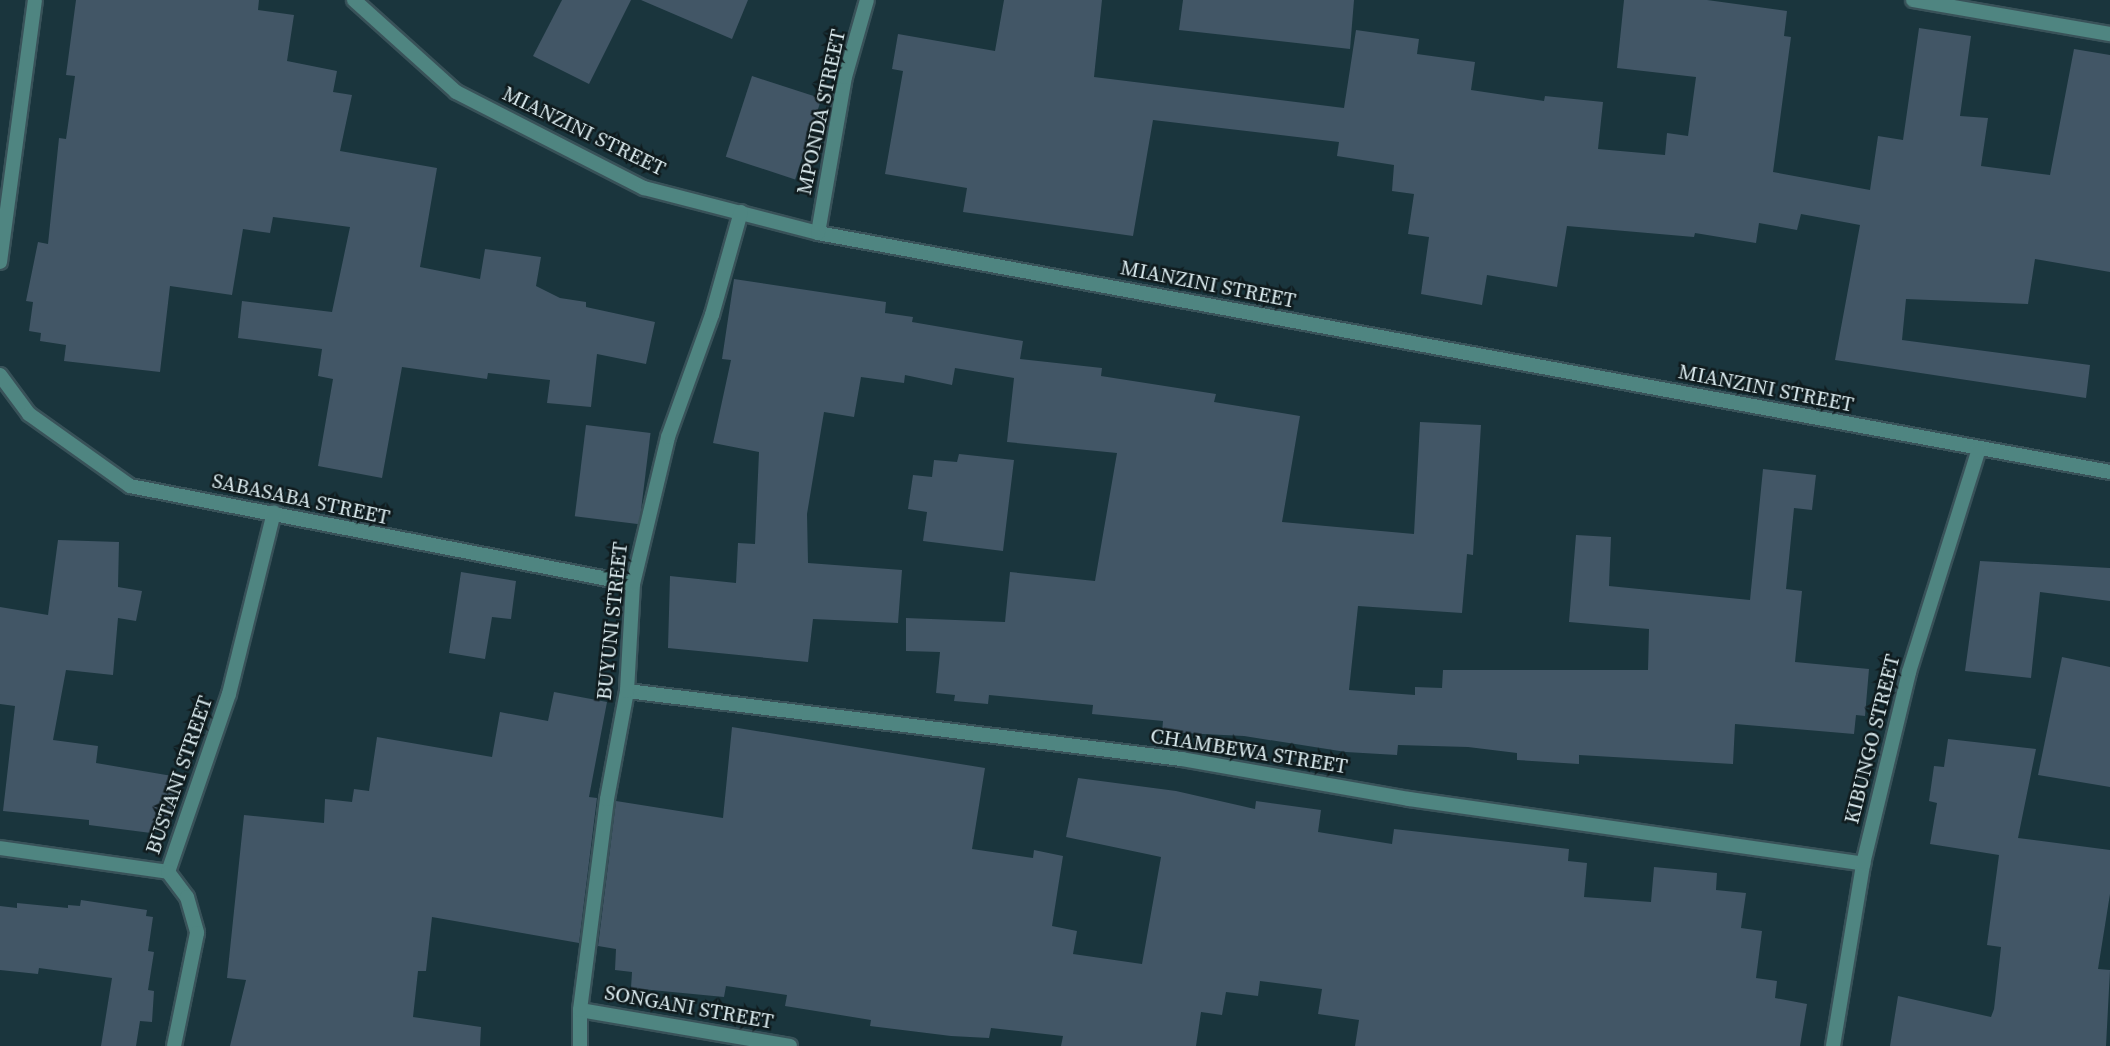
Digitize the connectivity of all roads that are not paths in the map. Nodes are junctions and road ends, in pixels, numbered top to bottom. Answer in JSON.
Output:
{"nodes":[{"id":1,"x":35,"y":0,"type":"edge"},
{"id":2,"x":354,"y":0,"type":"edge"},
{"id":3,"x":867,"y":0,"type":"edge"},
{"id":4,"x":1913,"y":0,"type":"edge"},
{"id":5,"x":1934,"y":2,"type":"edge"},
{"id":6,"x":2110,"y":34,"type":"edge"},
{"id":7,"x":741,"y":212,"type":"junction"},
{"id":8,"x":818,"y":233,"type":"junction"},
{"id":9,"x":0,"y":262,"type":"edge"},
{"id":10,"x":0,"y":375,"type":"edge"},
{"id":11,"x":1979,"y":449,"type":"junction"},
{"id":12,"x":2110,"y":472,"type":"edge"},
{"id":13,"x":274,"y":512,"type":"junction"},
{"id":14,"x":633,"y":583,"type":"junction"},
{"id":15,"x":627,"y":691,"type":"junction"},
{"id":16,"x":0,"y":848,"type":"edge"},
{"id":17,"x":1863,"y":864,"type":"junction"},
{"id":18,"x":168,"y":872,"type":"junction"},
{"id":19,"x":580,"y":1010,"type":"junction"},
{"id":20,"x":174,"y":1046,"type":"edge"},
{"id":21,"x":580,"y":1046,"type":"edge"},
{"id":22,"x":790,"y":1046,"type":"edge"},
{"id":23,"x":1833,"y":1046,"type":"edge"}],
"edges":[{"from":1,"to":9,"type":"street"},
{"from":2,"to":7,"type":"street","name":"MIANZINI STREET"},
{"from":3,"to":8,"type":"street","name":"MPONDA STREET"},
{"from":4,"to":5,"type":"street"},
{"from":5,"to":6,"type":"street"},
{"from":7,"to":8,"type":"street","name":"MIANZINI STREET"},
{"from":7,"to":14,"type":"street","name":"BUYUNI STREET"},
{"from":8,"to":11,"type":"street","name":"MIANZINI STREET"},
{"from":10,"to":13,"type":"street","name":"SABASABA STREET"},
{"from":11,"to":12,"type":"street","name":"MIANZINI STREET"},
{"from":11,"to":17,"type":"street","name":"KIBUNGO STREET"},
{"from":13,"to":14,"type":"street","name":"SABASABA STREET"},
{"from":13,"to":18,"type":"street","name":"BUSTANI STREET"},
{"from":14,"to":15,"type":"street","name":"BUYUNI STREET"},
{"from":15,"to":17,"type":"street","name":"CHAMBEWA STREET"},
{"from":15,"to":19,"type":"street","name":"BUYUNI STREET"},
{"from":16,"to":18,"type":"street"},
{"from":17,"to":23,"type":"street","name":"KIBUNGO STREET"},
{"from":18,"to":20,"type":"street","name":"BUSTANI STREET"},
{"from":19,"to":21,"type":"street","name":"BUYUNI STREET"},
{"from":19,"to":22,"type":"street","name":"SONGANI STREET"}]}
